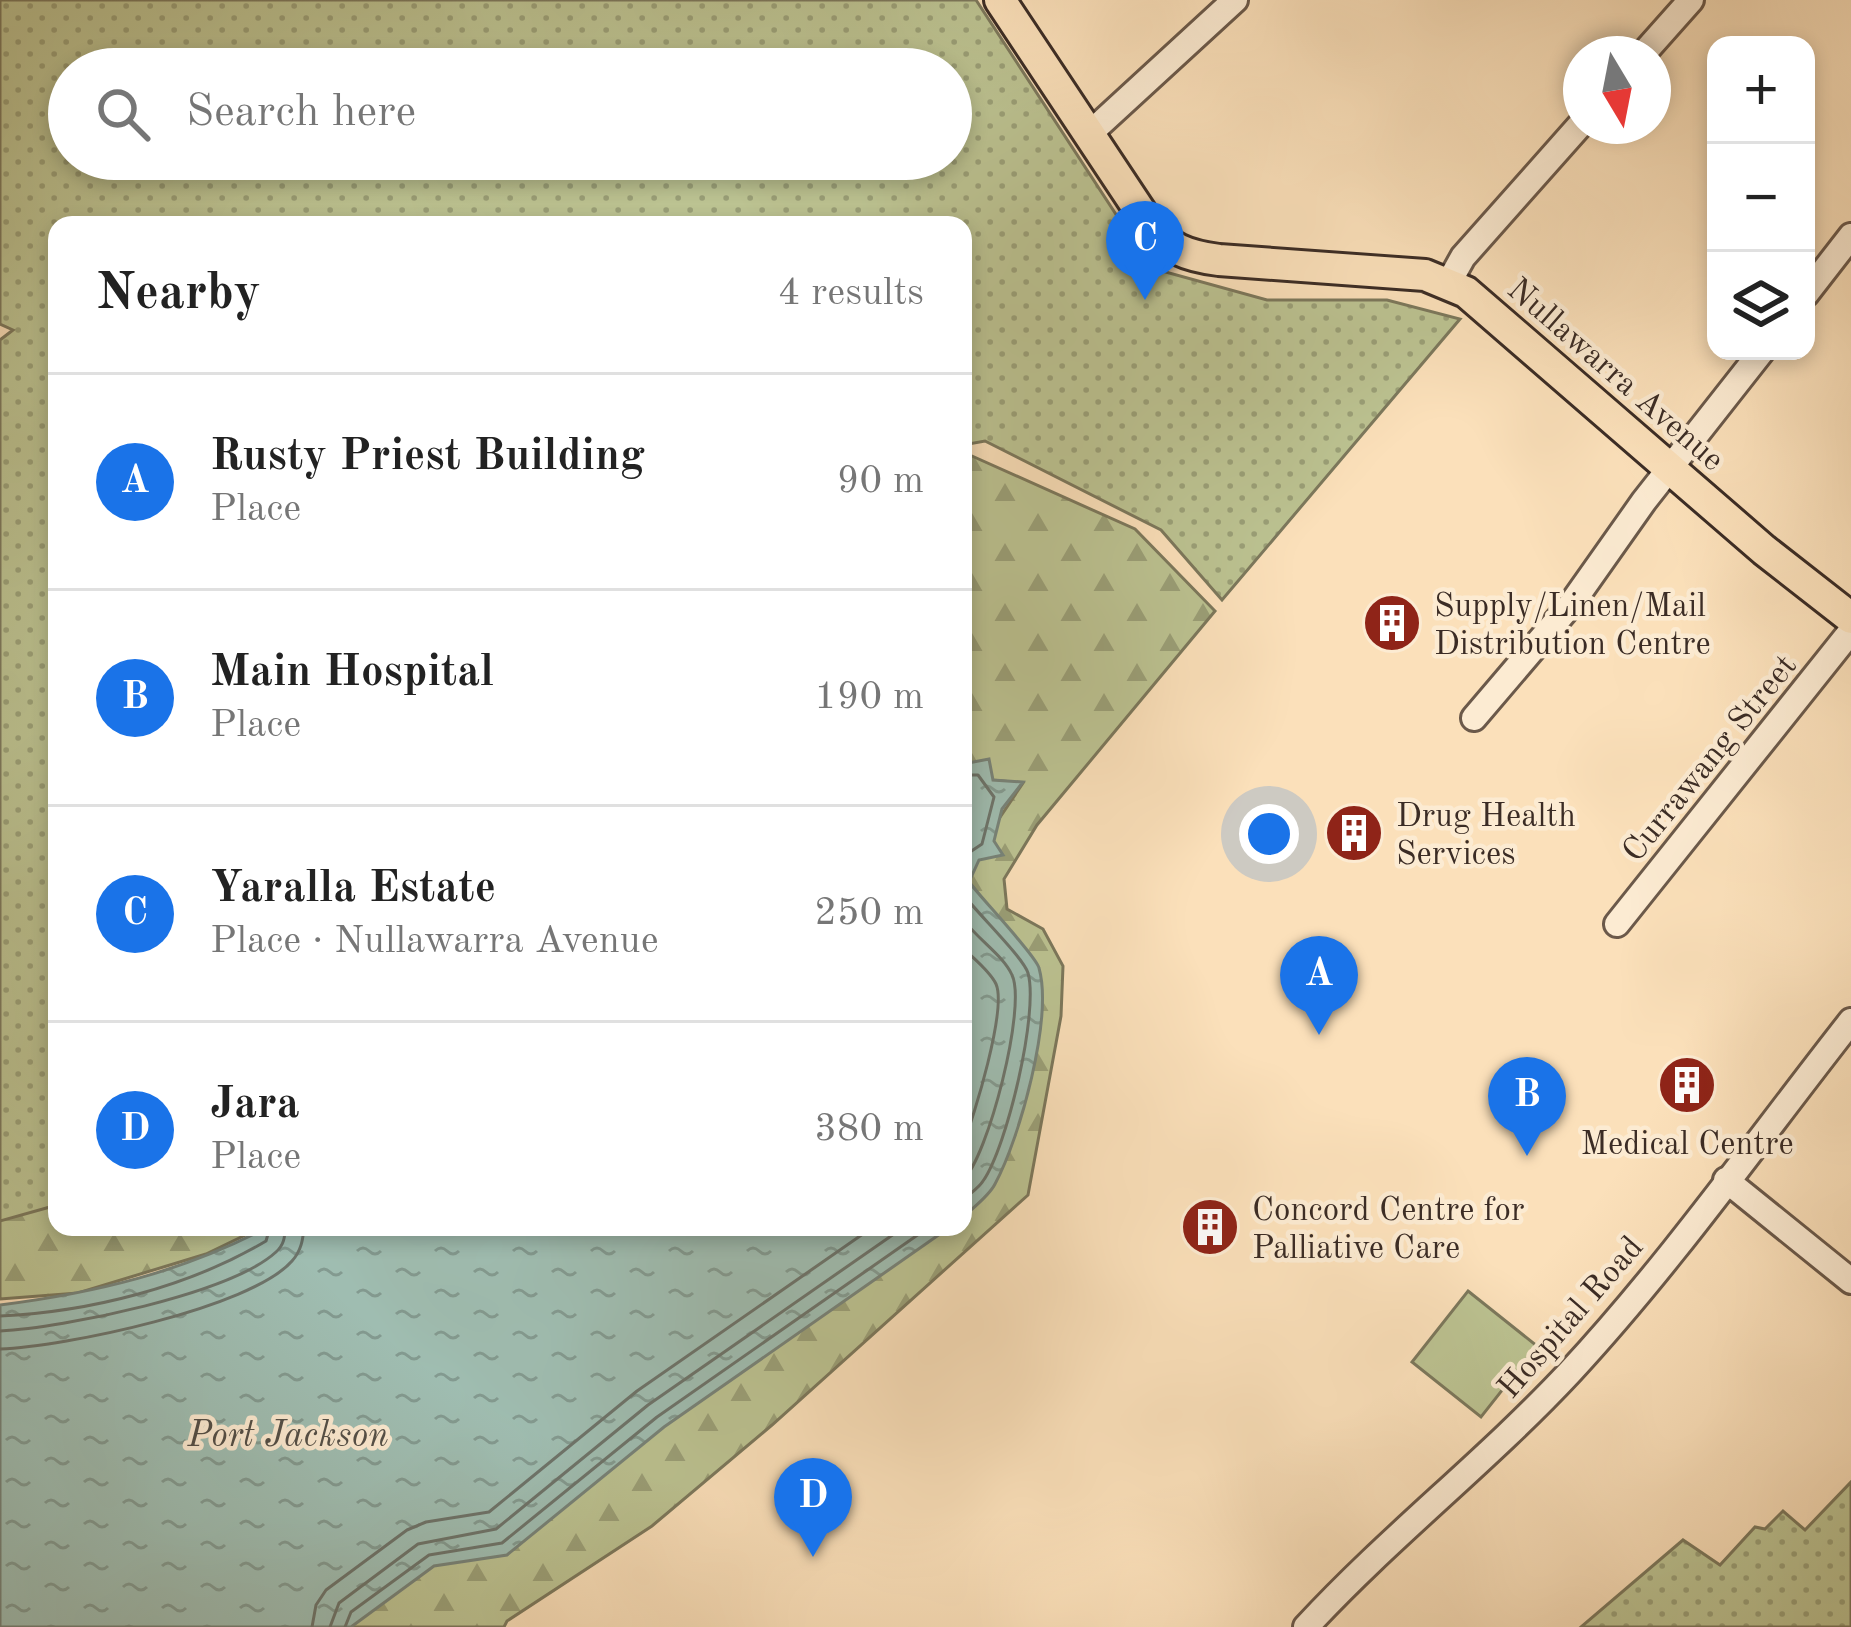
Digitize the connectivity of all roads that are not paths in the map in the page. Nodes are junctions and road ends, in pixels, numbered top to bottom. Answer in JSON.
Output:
{"nodes":[{"id":1,"x":1000,"y":0,"type":"edge"},
{"id":2,"x":1235,"y":0,"type":"edge"},
{"id":3,"x":1691,"y":0,"type":"edge"},
{"id":4,"x":1659,"y":36,"type":"edge"},
{"id":5,"x":1088,"y":135,"type":"junction"},
{"id":6,"x":1563,"y":144,"type":"edge"},
{"id":7,"x":1851,"y":236,"type":"edge"},
{"id":8,"x":1815,"y":282,"type":"edge"},
{"id":9,"x":1448,"y":284,"type":"junction"},
{"id":10,"x":1755,"y":360,"type":"edge"},
{"id":11,"x":1670,"y":468,"type":"junction"},
{"id":12,"x":1851,"y":618,"type":"edge"},
{"id":13,"x":1851,"y":632,"type":"edge"},
{"id":14,"x":1474,"y":718,"type":"dead end"},
{"id":15,"x":1617,"y":924,"type":"dead end"},
{"id":16,"x":1851,"y":1021,"type":"edge"},
{"id":17,"x":1726,"y":1180,"type":"junction"},
{"id":18,"x":1851,"y":1281,"type":"edge"},
{"id":19,"x":1306,"y":1627,"type":"edge"}],
"edges":[{"from":1,"to":5,"type":"main road","name":"Nullawarra Avenue"},
{"from":2,"to":5,"type":"street"},
{"from":3,"to":4,"type":"street"},
{"from":5,"to":9,"type":"main road","name":"Nullawarra Avenue"},
{"from":6,"to":9,"type":"street"},
{"from":7,"to":8,"type":"street"},
{"from":9,"to":11,"type":"main road","name":"Nullawarra Avenue"},
{"from":10,"to":11,"type":"street"},
{"from":11,"to":12,"type":"main road","name":"Nullawarra Avenue"},
{"from":11,"to":14,"type":"street"},
{"from":13,"to":15,"type":"street","name":"Currawang Street"},
{"from":16,"to":17,"type":"street","name":"Hospital Road"},
{"from":17,"to":18,"type":"street"},
{"from":17,"to":19,"type":"street","name":"Hospital Road"}]}
